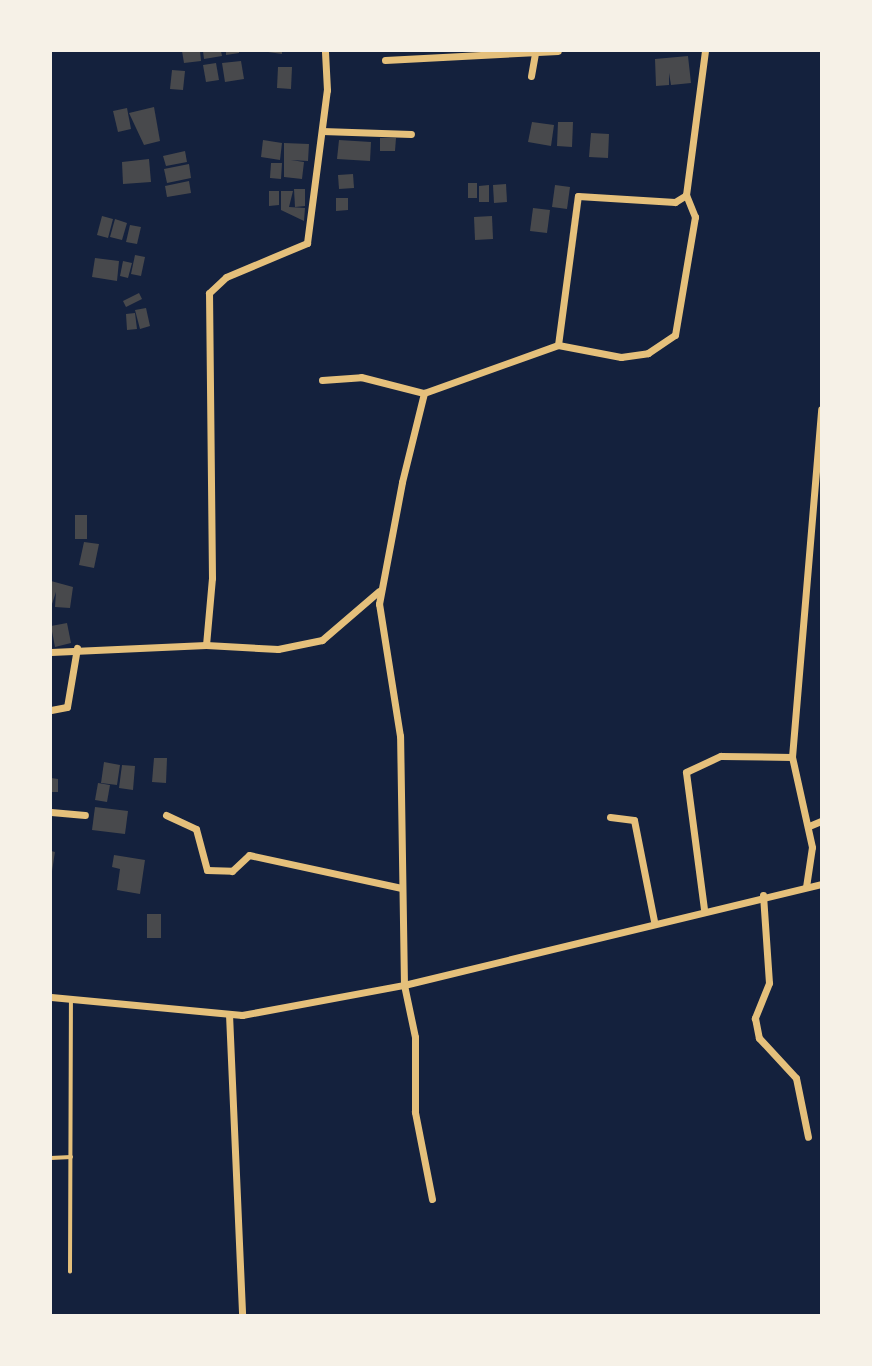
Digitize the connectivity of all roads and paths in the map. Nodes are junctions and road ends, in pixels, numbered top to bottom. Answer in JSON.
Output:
{"nodes":[{"id":1,"x":325,"y":51,"type":"edge"},
{"id":2,"x":558,"y":51,"type":"edge"},
{"id":3,"x":705,"y":51,"type":"edge"},
{"id":4,"x":535,"y":53,"type":"edge"},
{"id":5,"x":385,"y":60,"type":"dead end"},
{"id":6,"x":531,"y":76,"type":"dead end"},
{"id":7,"x":322,"y":131,"type":"junction"},
{"id":8,"x":411,"y":134,"type":"dead end"},
{"id":9,"x":686,"y":195,"type":"junction"},
{"id":10,"x":558,"y":345,"type":"junction"},
{"id":11,"x":322,"y":380,"type":"dead end"},
{"id":12,"x":424,"y":393,"type":"junction"},
{"id":13,"x":821,"y":409,"type":"edge"},
{"id":14,"x":379,"y":591,"type":"junction"},
{"id":15,"x":206,"y":645,"type":"junction"},
{"id":16,"x":77,"y":648,"type":"junction"},
{"id":17,"x":51,"y":652,"type":"edge"},
{"id":18,"x":51,"y":710,"type":"edge"},
{"id":19,"x":792,"y":757,"type":"junction"},
{"id":20,"x":51,"y":813,"type":"edge"},
{"id":21,"x":85,"y":815,"type":"dead end"},
{"id":22,"x":166,"y":816,"type":"dead end"},
{"id":23,"x":610,"y":817,"type":"dead end"},
{"id":24,"x":821,"y":821,"type":"edge"},
{"id":25,"x":809,"y":826,"type":"junction"},
{"id":26,"x":821,"y":884,"type":"edge"},
{"id":27,"x":806,"y":887,"type":"junction"},
{"id":28,"x":401,"y":888,"type":"junction"},
{"id":29,"x":763,"y":895,"type":"junction"},
{"id":30,"x":704,"y":909,"type":"junction"},
{"id":31,"x":654,"y":921,"type":"junction"},
{"id":32,"x":404,"y":985,"type":"junction"},
{"id":33,"x":51,"y":997,"type":"edge"},
{"id":34,"x":71,"y":1000,"type":"junction"},
{"id":35,"x":229,"y":1014,"type":"junction"},
{"id":36,"x":808,"y":1137,"type":"dead end"},
{"id":37,"x":71,"y":1157,"type":"junction"},
{"id":38,"x":51,"y":1158,"type":"edge"},
{"id":39,"x":432,"y":1199,"type":"dead end"},
{"id":40,"x":70,"y":1272,"type":"dead end"},
{"id":41,"x":242,"y":1315,"type":"edge"}],
"edges":[{"from":1,"to":7,"type":"street"},
{"from":2,"to":4,"type":"street"},
{"from":3,"to":9,"type":"street"},
{"from":4,"to":5,"type":"street"},
{"from":4,"to":6,"type":"street"},
{"from":7,"to":8,"type":"street"},
{"from":7,"to":15,"type":"street"},
{"from":9,"to":10,"type":"street"},
{"from":9,"to":10,"type":"street"},
{"from":10,"to":12,"type":"street"},
{"from":11,"to":12,"type":"street"},
{"from":12,"to":14,"type":"street"},
{"from":13,"to":19,"type":"street"},
{"from":14,"to":15,"type":"street"},
{"from":14,"to":28,"type":"street"},
{"from":15,"to":16,"type":"street"},
{"from":16,"to":17,"type":"street"},
{"from":16,"to":18,"type":"street"},
{"from":19,"to":25,"type":"street"},
{"from":19,"to":30,"type":"street"},
{"from":20,"to":21,"type":"street"},
{"from":22,"to":28,"type":"street"},
{"from":23,"to":31,"type":"street"},
{"from":24,"to":25,"type":"street"},
{"from":25,"to":27,"type":"street"},
{"from":26,"to":27,"type":"street"},
{"from":27,"to":29,"type":"street"},
{"from":28,"to":32,"type":"street"},
{"from":29,"to":30,"type":"street"},
{"from":29,"to":36,"type":"street"},
{"from":30,"to":31,"type":"street"},
{"from":31,"to":32,"type":"street"},
{"from":32,"to":35,"type":"street"},
{"from":32,"to":39,"type":"street"},
{"from":33,"to":34,"type":"street"},
{"from":34,"to":35,"type":"street"},
{"from":34,"to":37,"type":"lane"},
{"from":35,"to":41,"type":"street"},
{"from":37,"to":38,"type":"lane"},
{"from":37,"to":40,"type":"lane"}]}
